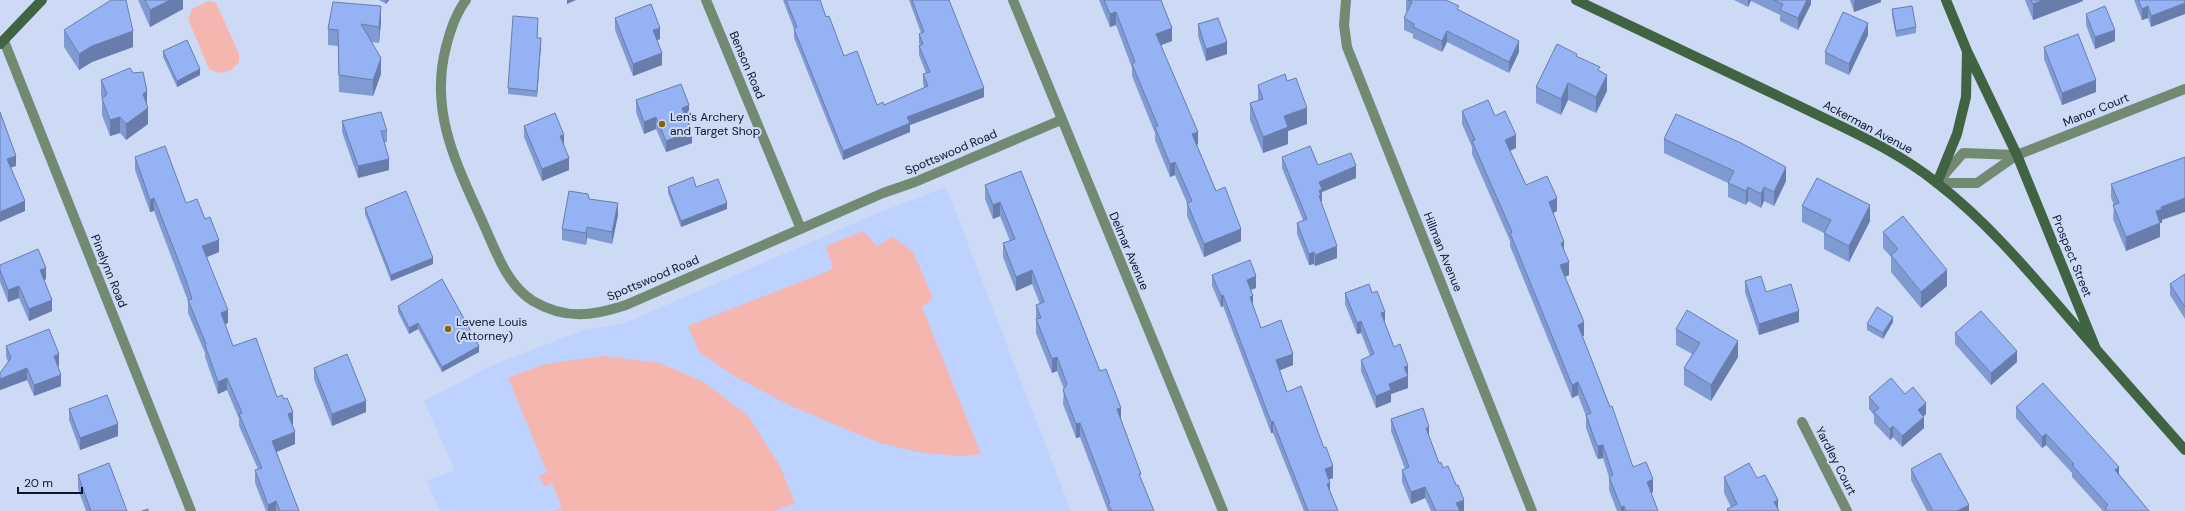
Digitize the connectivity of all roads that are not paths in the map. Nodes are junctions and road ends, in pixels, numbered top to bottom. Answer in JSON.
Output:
{"nodes":[{"id":1,"x":42,"y":0,"type":"edge"},
{"id":2,"x":466,"y":0,"type":"edge"},
{"id":3,"x":706,"y":0,"type":"edge"},
{"id":4,"x":1013,"y":0,"type":"edge"},
{"id":5,"x":1346,"y":0,"type":"edge"},
{"id":6,"x":1576,"y":0,"type":"edge"},
{"id":7,"x":1946,"y":0,"type":"edge"},
{"id":8,"x":2,"y":42,"type":"edge"},
{"id":9,"x":1967,"y":51,"type":"junction"},
{"id":10,"x":2185,"y":89,"type":"edge"},
{"id":11,"x":1060,"y":120,"type":"junction"},
{"id":12,"x":2017,"y":155,"type":"junction"},
{"id":13,"x":1937,"y":183,"type":"junction"},
{"id":14,"x":801,"y":229,"type":"junction"},
{"id":15,"x":2096,"y":349,"type":"junction"},
{"id":16,"x":1802,"y":422,"type":"dead end"},
{"id":17,"x":2185,"y":450,"type":"edge"},
{"id":18,"x":191,"y":511,"type":"edge"},
{"id":19,"x":1223,"y":511,"type":"edge"},
{"id":20,"x":1532,"y":511,"type":"edge"},
{"id":21,"x":1847,"y":511,"type":"edge"}],
"edges":[{"from":1,"to":8,"type":"street"},
{"from":2,"to":14,"type":"street","name":"Spottswood Road"},
{"from":3,"to":14,"type":"street","name":"Benson Road"},
{"from":4,"to":11,"type":"street","name":"Delmar Avenue"},
{"from":5,"to":20,"type":"street","name":"Hillman Avenue"},
{"from":6,"to":13,"type":"street","name":"Ackerman Avenue"},
{"from":7,"to":9,"type":"street","name":"Prospect Street"},
{"from":8,"to":18,"type":"street","name":"Pinelynn Road"},
{"from":9,"to":12,"type":"street","name":"Prospect Street"},
{"from":9,"to":13,"type":"street","name":"Prospect Street"},
{"from":10,"to":12,"type":"street","name":"Manor Court"},
{"from":11,"to":14,"type":"street","name":"Spottswood Road"},
{"from":11,"to":19,"type":"street","name":"Delmar Avenue"},
{"from":12,"to":13,"type":"street","name":"Manor Court"},
{"from":12,"to":13,"type":"street","name":"Manor Court"},
{"from":12,"to":15,"type":"street","name":"Prospect Street"},
{"from":13,"to":15,"type":"street","name":"Ackerman Avenue"},
{"from":15,"to":17,"type":"street","name":"Prospect Street"},
{"from":16,"to":21,"type":"street","name":"Yardley Court"}]}
